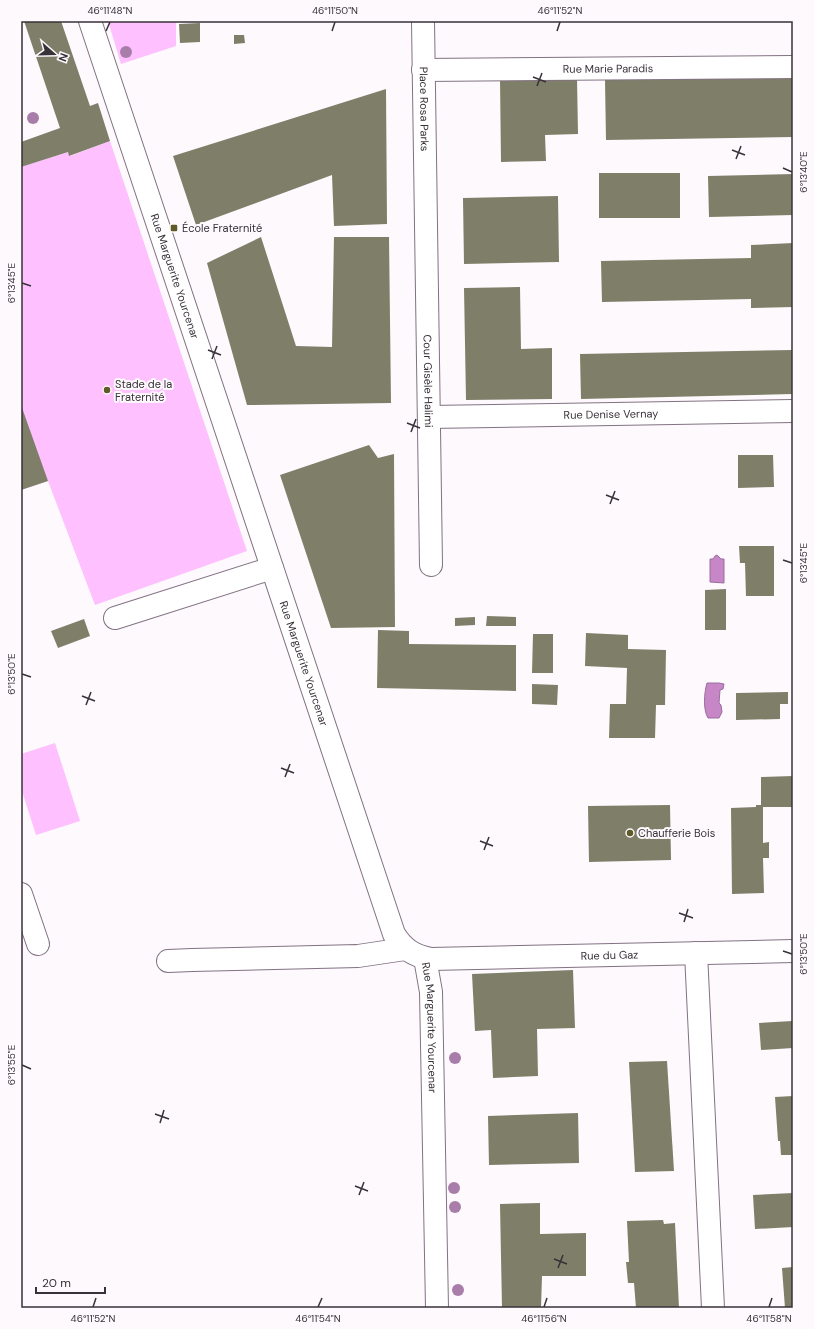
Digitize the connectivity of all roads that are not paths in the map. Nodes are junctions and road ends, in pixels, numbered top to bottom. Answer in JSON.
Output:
{"nodes":[{"id":1,"x":90,"y":21,"type":"edge"},
{"id":2,"x":423,"y":21,"type":"edge"},
{"id":3,"x":793,"y":67,"type":"edge"},
{"id":4,"x":423,"y":70,"type":"junction"},
{"id":5,"x":426,"y":197,"type":"joint"},
{"id":6,"x":793,"y":411,"type":"edge"},
{"id":7,"x":429,"y":417,"type":"junction"},
{"id":8,"x":432,"y":565,"type":"dead end"},
{"id":9,"x":272,"y":568,"type":"junction"},
{"id":10,"x":115,"y":618,"type":"dead end"},
{"id":11,"x":21,"y":894,"type":"edge"},
{"id":12,"x":38,"y":944,"type":"dead end"},
{"id":13,"x":405,"y":949,"type":"junction"},
{"id":14,"x":793,"y":951,"type":"edge"},
{"id":15,"x":696,"y":953,"type":"junction"},
{"id":16,"x":425,"y":958,"type":"junction"},
{"id":17,"x":168,"y":961,"type":"dead end"},
{"id":18,"x":437,"y":1308,"type":"edge"},
{"id":19,"x":713,"y":1308,"type":"edge"}],
"edges":[{"from":1,"to":9,"type":"street","name":"Rue Marguerite Yourcenar"},
{"from":2,"to":4,"type":"street","name":"Place Rosa Parks"},
{"from":3,"to":4,"type":"street","name":"Rue Marie Paradis"},
{"from":4,"to":5,"type":"street","name":"Place Rosa Parks"},
{"from":5,"to":7,"type":"street","name":"Cour Gisèle Halimi"},
{"from":6,"to":7,"type":"street","name":"Rue Denise Vernay"},
{"from":7,"to":8,"type":"street","name":"Cour Gisèle Halimi"},
{"from":9,"to":10,"type":"street"},
{"from":9,"to":13,"type":"street","name":"Rue Marguerite Yourcenar"},
{"from":11,"to":12,"type":"street"},
{"from":13,"to":16,"type":"street","name":"Rue Marguerite Yourcenar"},
{"from":13,"to":17,"type":"street"},
{"from":14,"to":15,"type":"street","name":"Rue du Gaz"},
{"from":15,"to":16,"type":"street","name":"Rue du Gaz"},
{"from":15,"to":19,"type":"street"},
{"from":16,"to":18,"type":"street","name":"Rue Marguerite Yourcenar"}]}
